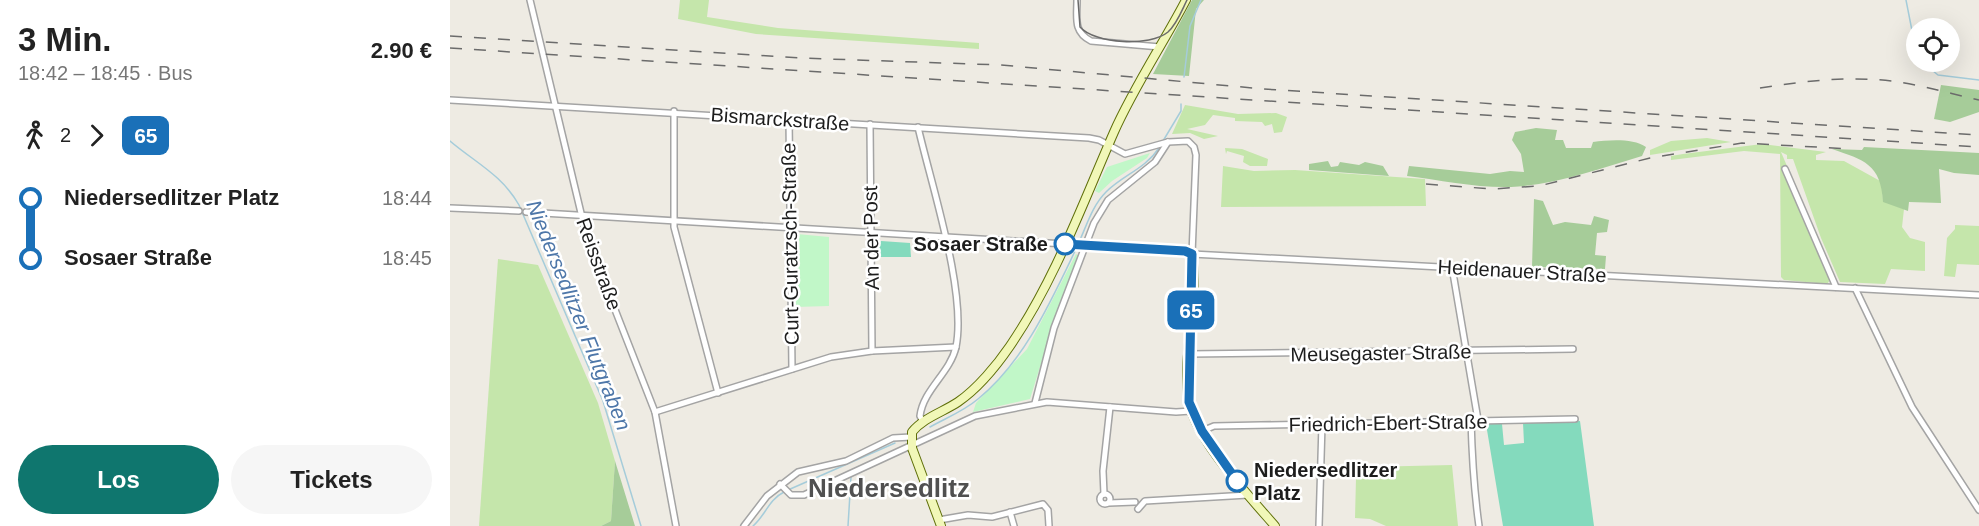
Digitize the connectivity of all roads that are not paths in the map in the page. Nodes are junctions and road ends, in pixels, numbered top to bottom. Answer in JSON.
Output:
{"nodes":[{"id":1,"x":530,"y":0,"type":"edge"},
{"id":2,"x":1077,"y":0,"type":"edge"},
{"id":3,"x":1186,"y":0,"type":"edge"},
{"id":4,"x":1160,"y":47,"type":"junction"},
{"id":5,"x":450,"y":100,"type":"edge"},
{"id":6,"x":553,"y":105,"type":"junction"},
{"id":7,"x":674,"y":111,"type":"junction"},
{"id":8,"x":789,"y":119,"type":"junction"},
{"id":9,"x":870,"y":124,"type":"junction"},
{"id":10,"x":918,"y":127,"type":"junction"},
{"id":11,"x":1167,"y":143,"type":"junction"},
{"id":12,"x":1109,"y":146,"type":"junction"},
{"id":13,"x":1785,"y":169,"type":"dead end"},
{"id":14,"x":450,"y":208,"type":"edge"},
{"id":15,"x":519,"y":211,"type":"dead end"},
{"id":16,"x":526,"y":212,"type":"dead end"},
{"id":17,"x":581,"y":215,"type":"junction"},
{"id":18,"x":674,"y":220,"type":"junction"},
{"id":19,"x":789,"y":228,"type":"junction"},
{"id":20,"x":871,"y":233,"type":"junction"},
{"id":21,"x":945,"y":238,"type":"junction"},
{"id":22,"x":1069,"y":244,"type":"junction"},
{"id":23,"x":1085,"y":244,"type":"junction"},
{"id":24,"x":1192,"y":254,"type":"junction"},
{"id":25,"x":1452,"y":267,"type":"junction"},
{"id":26,"x":1836,"y":287,"type":"junction"},
{"id":27,"x":1855,"y":288,"type":"junction"},
{"id":28,"x":1979,"y":295,"type":"edge"},
{"id":29,"x":956,"y":347,"type":"junction"},
{"id":30,"x":1573,"y":349,"type":"dead end"},
{"id":31,"x":872,"y":351,"type":"junction"},
{"id":32,"x":1465,"y":352,"type":"junction"},
{"id":33,"x":1189,"y":354,"type":"junction"},
{"id":34,"x":792,"y":369,"type":"junction"},
{"id":35,"x":718,"y":393,"type":"junction"},
{"id":36,"x":1035,"y":403,"type":"junction"},
{"id":37,"x":1110,"y":407,"type":"junction"},
{"id":38,"x":1191,"y":411,"type":"junction"},
{"id":39,"x":655,"y":412,"type":"junction"},
{"id":40,"x":1575,"y":419,"type":"dead end"},
{"id":41,"x":1471,"y":420,"type":"junction"},
{"id":42,"x":1478,"y":420,"type":"junction"},
{"id":43,"x":923,"y":422,"type":"junction"},
{"id":44,"x":1322,"y":424,"type":"junction"},
{"id":45,"x":1202,"y":431,"type":"junction"},
{"id":46,"x":910,"y":440,"type":"junction"},
{"id":47,"x":784,"y":488,"type":"junction"},
{"id":48,"x":1248,"y":495,"type":"junction"},
{"id":49,"x":1135,"y":502,"type":"dead end"},
{"id":50,"x":1138,"y":509,"type":"dead end"},
{"id":51,"x":1979,"y":510,"type":"edge"},
{"id":52,"x":1010,"y":512,"type":"junction"},
{"id":53,"x":940,"y":523,"type":"edge"},
{"id":54,"x":676,"y":526,"type":"edge"},
{"id":55,"x":744,"y":526,"type":"edge"},
{"id":56,"x":1014,"y":526,"type":"edge"},
{"id":57,"x":1049,"y":526,"type":"edge"},
{"id":58,"x":1275,"y":526,"type":"edge"},
{"id":59,"x":1318,"y":526,"type":"edge"},
{"id":60,"x":1479,"y":526,"type":"edge"}],
"edges":[{"from":1,"to":6,"type":"street","name":"Reisstraße"},
{"from":2,"to":4,"type":"street"},
{"from":3,"to":4,"type":"street"},
{"from":4,"to":12,"type":"street"},
{"from":5,"to":6,"type":"street","name":"Bismarckstraße"},
{"from":6,"to":7,"type":"street","name":"Bismarckstraße"},
{"from":6,"to":17,"type":"street","name":"Reisstraße"},
{"from":7,"to":8,"type":"street","name":"Bismarckstraße"},
{"from":7,"to":18,"type":"street"},
{"from":8,"to":9,"type":"street","name":"Bismarckstraße"},
{"from":8,"to":19,"type":"street","name":"Curt-Guratzsch-Straße"},
{"from":9,"to":10,"type":"street","name":"Bismarckstraße"},
{"from":9,"to":20,"type":"street","name":"An der Post"},
{"from":10,"to":12,"type":"street","name":"Bismarckstraße"},
{"from":10,"to":21,"type":"street"},
{"from":11,"to":12,"type":"street","name":"Bismarckstraße"},
{"from":11,"to":23,"type":"street"},
{"from":11,"to":24,"type":"street"},
{"from":12,"to":22,"type":"street"},
{"from":13,"to":26,"type":"street"},
{"from":14,"to":15,"type":"street"},
{"from":16,"to":17,"type":"street"},
{"from":17,"to":18,"type":"street"},
{"from":17,"to":39,"type":"street","name":"Reisstraße"},
{"from":18,"to":19,"type":"street"},
{"from":18,"to":35,"type":"street"},
{"from":19,"to":20,"type":"street"},
{"from":19,"to":34,"type":"street","name":"Curt-Guratzsch-Straße"},
{"from":20,"to":21,"type":"street"},
{"from":20,"to":31,"type":"street","name":"An der Post"},
{"from":21,"to":22,"type":"street"},
{"from":21,"to":29,"type":"street"},
{"from":22,"to":23,"type":"street","name":"Heidenauer Straße"},
{"from":22,"to":43,"type":"street"},
{"from":23,"to":24,"type":"street","name":"Heidenauer Straße"},
{"from":23,"to":36,"type":"street"},
{"from":24,"to":25,"type":"street","name":"Heidenauer Straße"},
{"from":24,"to":33,"type":"street"},
{"from":25,"to":26,"type":"street","name":"Heidenauer Straße"},
{"from":25,"to":32,"type":"street"},
{"from":26,"to":27,"type":"street","name":"Heidenauer Straße"},
{"from":27,"to":28,"type":"street","name":"Heidenauer Straße"},
{"from":27,"to":51,"type":"street"},
{"from":29,"to":31,"type":"street"},
{"from":29,"to":43,"type":"street"},
{"from":30,"to":32,"type":"street","name":"Meusegaster Straße"},
{"from":31,"to":34,"type":"street"},
{"from":32,"to":33,"type":"street","name":"Meusegaster Straße"},
{"from":32,"to":42,"type":"street"},
{"from":33,"to":38,"type":"street"},
{"from":34,"to":35,"type":"street"},
{"from":35,"to":39,"type":"street"},
{"from":36,"to":37,"type":"street"},
{"from":36,"to":46,"type":"street"},
{"from":37,"to":38,"type":"street"},
{"from":37,"to":49,"type":"street"},
{"from":38,"to":45,"type":"street"},
{"from":39,"to":54,"type":"street","name":"Reisstraße"},
{"from":40,"to":42,"type":"street","name":"Friedrich-Ebert-Straße"},
{"from":41,"to":42,"type":"street","name":"Friedrich-Ebert-Straße"},
{"from":41,"to":44,"type":"street","name":"Friedrich-Ebert-Straße"},
{"from":41,"to":60,"type":"street"},
{"from":43,"to":46,"type":"street"},
{"from":44,"to":45,"type":"street","name":"Friedrich-Ebert-Straße"},
{"from":44,"to":59,"type":"street"},
{"from":45,"to":48,"type":"street"},
{"from":46,"to":47,"type":"street"},
{"from":46,"to":47,"type":"street"},
{"from":46,"to":53,"type":"street"},
{"from":47,"to":55,"type":"street"},
{"from":48,"to":50,"type":"street"},
{"from":48,"to":58,"type":"street"},
{"from":52,"to":53,"type":"street"},
{"from":52,"to":56,"type":"street"},
{"from":52,"to":57,"type":"street"}]}
